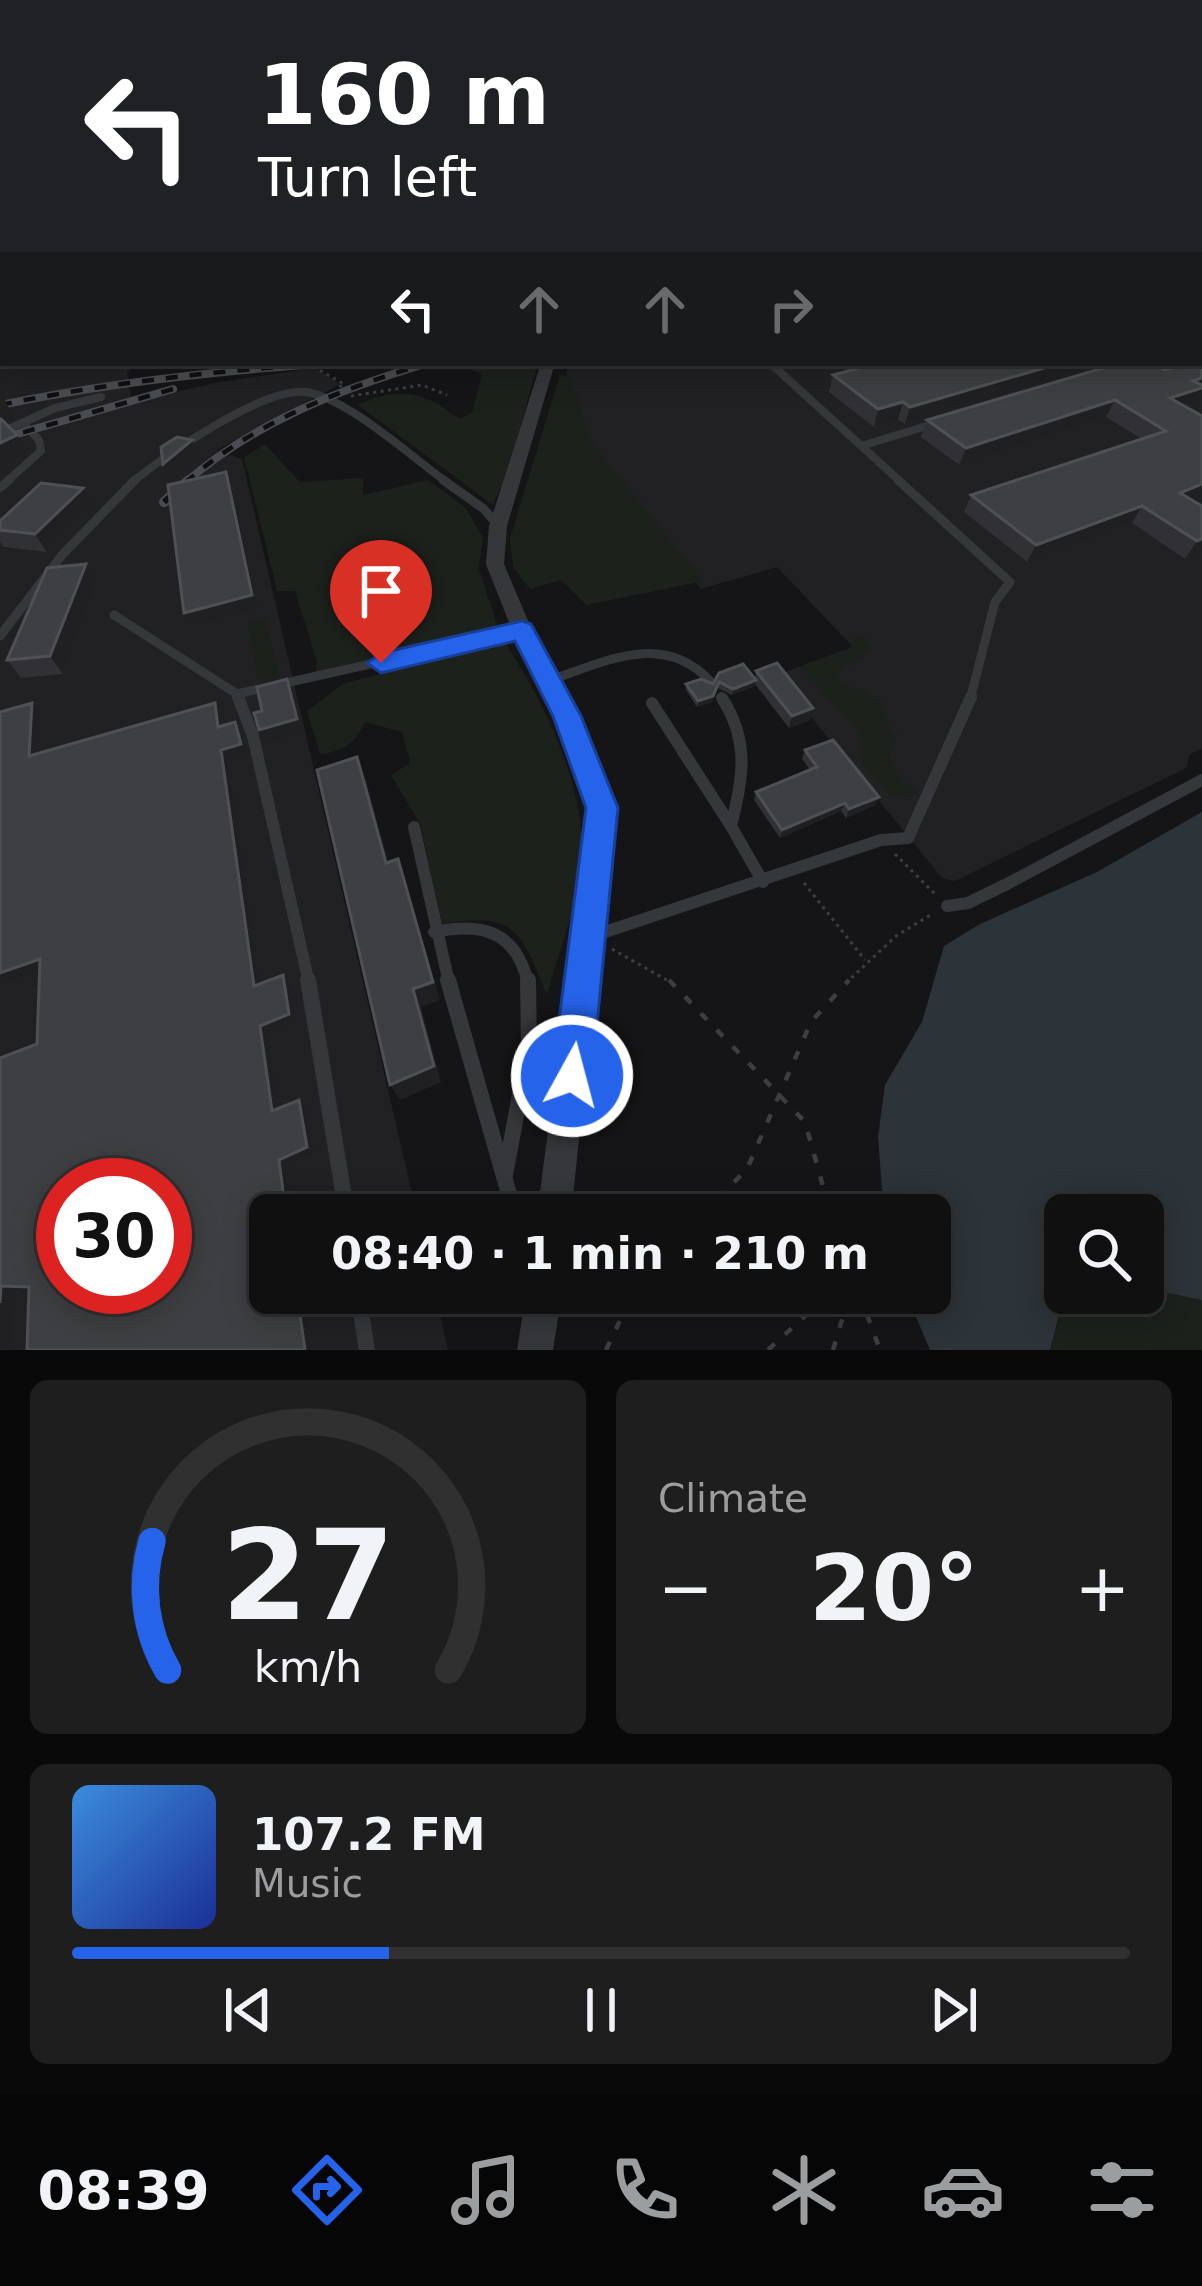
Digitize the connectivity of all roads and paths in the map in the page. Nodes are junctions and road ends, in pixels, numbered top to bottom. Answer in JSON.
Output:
{"nodes":[{"id":1,"x":312,"y":366,"type":"edge"},
{"id":2,"x":547,"y":366,"type":"edge"},
{"id":3,"x":773,"y":366,"type":"edge"},
{"id":4,"x":447,"y":395,"type":"dead end"},
{"id":5,"x":101,"y":397,"type":"dead end"},
{"id":6,"x":327,"y":398,"type":"junction"},
{"id":7,"x":946,"y":421,"type":"edge"},
{"id":8,"x":26,"y":425,"type":"junction"},
{"id":9,"x":0,"y":433,"type":"edge"},
{"id":10,"x":861,"y":446,"type":"junction"},
{"id":11,"x":0,"y":488,"type":"edge"},
{"id":12,"x":498,"y":526,"type":"junction"},
{"id":13,"x":114,"y":615,"type":"dead end"},
{"id":14,"x":522,"y":630,"type":"junction"},
{"id":15,"x":0,"y":636,"type":"edge"},
{"id":16,"x":548,"y":681,"type":"junction"},
{"id":17,"x":710,"y":682,"type":"edge"},
{"id":18,"x":237,"y":694,"type":"junction"},
{"id":19,"x":722,"y":698,"type":"dead end"},
{"id":20,"x":652,"y":703,"type":"dead end"},
{"id":21,"x":1202,"y":781,"type":"edge"},
{"id":22,"x":731,"y":826,"type":"junction"},
{"id":23,"x":414,"y":827,"type":"dead end"},
{"id":24,"x":881,"y":841,"type":"junction"},
{"id":25,"x":794,"y":870,"type":"junction"},
{"id":26,"x":763,"y":882,"type":"junction"},
{"id":27,"x":947,"y":906,"type":"junction"},
{"id":28,"x":434,"y":932,"type":"junction"},
{"id":29,"x":590,"y":937,"type":"junction"},
{"id":30,"x":866,"y":962,"type":"junction"},
{"id":31,"x":780,"y":1094,"type":"junction"},
{"id":32,"x":504,"y":1178,"type":"junction"},
{"id":33,"x":344,"y":1194,"type":"edge"},
{"id":34,"x":509,"y":1194,"type":"edge"},
{"id":35,"x":557,"y":1194,"type":"edge"},
{"id":36,"x":723,"y":1194,"type":"edge"},
{"id":37,"x":825,"y":1194,"type":"edge"},
{"id":38,"x":361,"y":1314,"type":"edge"},
{"id":39,"x":539,"y":1314,"type":"edge"},
{"id":40,"x":623,"y":1314,"type":"edge"},
{"id":41,"x":807,"y":1314,"type":"edge"},
{"id":42,"x":847,"y":1314,"type":"edge"},
{"id":43,"x":864,"y":1314,"type":"edge"},
{"id":44,"x":367,"y":1350,"type":"edge"},
{"id":45,"x":535,"y":1350,"type":"edge"},
{"id":46,"x":606,"y":1350,"type":"edge"},
{"id":47,"x":768,"y":1350,"type":"edge"},
{"id":48,"x":833,"y":1350,"type":"edge"},
{"id":49,"x":880,"y":1350,"type":"edge"}],
"edges":[{"from":1,"to":6,"type":"path"},
{"from":2,"to":12,"type":"street"},
{"from":3,"to":10,"type":"lane"},
{"from":4,"to":6,"type":"path"},
{"from":5,"to":8,"type":"lane"},
{"from":6,"to":12,"type":"lane"},
{"from":6,"to":15,"type":"lane"},
{"from":7,"to":10,"type":"lane"},
{"from":8,"to":9,"type":"lane"},
{"from":8,"to":11,"type":"lane"},
{"from":10,"to":24,"type":"lane"},
{"from":12,"to":14,"type":"street"},
{"from":13,"to":18,"type":"lane"},
{"from":14,"to":16,"type":"street"},
{"from":14,"to":18,"type":"lane"},
{"from":16,"to":17,"type":"lane"},
{"from":16,"to":29,"type":"street"},
{"from":18,"to":33,"type":"lane"},
{"from":19,"to":22,"type":"lane"},
{"from":20,"to":22,"type":"lane"},
{"from":21,"to":27,"type":"lane"},
{"from":22,"to":26,"type":"lane"},
{"from":23,"to":28,"type":"lane"},
{"from":24,"to":25,"type":"lane"},
{"from":24,"to":27,"type":"path"},
{"from":25,"to":26,"type":"lane"},
{"from":25,"to":30,"type":"path"},
{"from":26,"to":29,"type":"lane"},
{"from":27,"to":30,"type":"path"},
{"from":28,"to":32,"type":"lane"},
{"from":28,"to":32,"type":"lane"},
{"from":29,"to":31,"type":"path"},
{"from":29,"to":35,"type":"street"},
{"from":30,"to":31,"type":"path"},
{"from":31,"to":36,"type":"path"},
{"from":31,"to":37,"type":"path"},
{"from":32,"to":34,"type":"lane"},
{"from":38,"to":44,"type":"lane"},
{"from":39,"to":45,"type":"street"},
{"from":40,"to":46,"type":"path"},
{"from":41,"to":47,"type":"path"},
{"from":42,"to":48,"type":"path"},
{"from":43,"to":49,"type":"path"}]}
